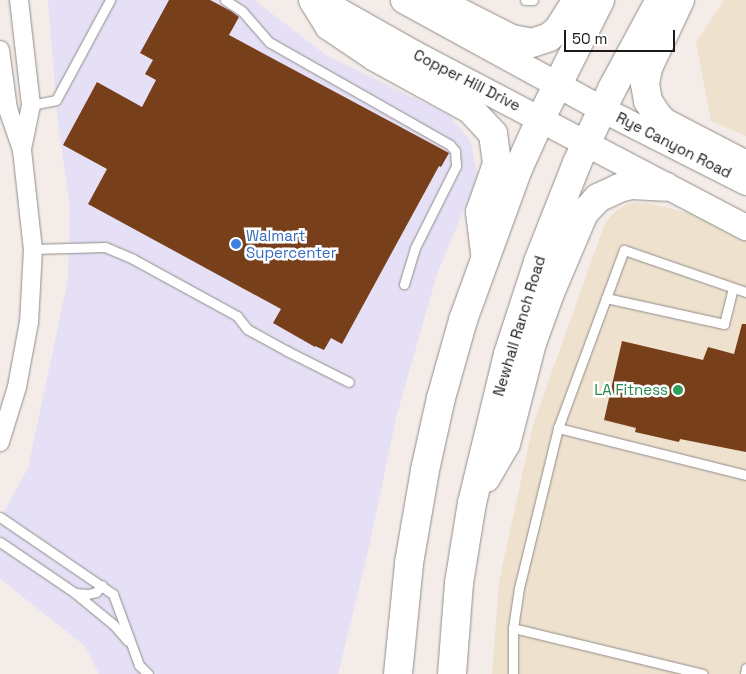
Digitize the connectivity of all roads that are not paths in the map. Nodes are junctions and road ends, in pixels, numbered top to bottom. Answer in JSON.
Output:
{"nodes":[{"id":1,"x":19,"y":0,"type":"edge"},
{"id":2,"x":110,"y":0,"type":"edge"},
{"id":3,"x":225,"y":0,"type":"edge"},
{"id":4,"x":313,"y":0,"type":"edge"},
{"id":5,"x":320,"y":0,"type":"edge"},
{"id":6,"x":403,"y":0,"type":"edge"},
{"id":7,"x":435,"y":0,"type":"edge"},
{"id":8,"x":525,"y":0,"type":"edge"},
{"id":9,"x":533,"y":0,"type":"edge"},
{"id":10,"x":577,"y":0,"type":"edge"},
{"id":11,"x":600,"y":0,"type":"edge"},
{"id":12,"x":660,"y":0,"type":"edge"},
{"id":13,"x":680,"y":0,"type":"edge"},
{"id":14,"x":0,"y":50,"type":"edge"},
{"id":15,"x":558,"y":84,"type":"junction"},
{"id":16,"x":31,"y":105,"type":"junction"},
{"id":17,"x":602,"y":109,"type":"junction"},
{"id":18,"x":540,"y":118,"type":"junction"},
{"id":19,"x":586,"y":142,"type":"junction"},
{"id":20,"x":22,"y":150,"type":"junction"},
{"id":21,"x":746,"y":165,"type":"edge"},
{"id":22,"x":746,"y":182,"type":"edge"},
{"id":23,"x":666,"y":187,"type":"junction"},
{"id":24,"x":746,"y":227,"type":"edge"},
{"id":25,"x":33,"y":249,"type":"junction"},
{"id":26,"x":485,"y":256,"type":"junction"},
{"id":27,"x":404,"y":284,"type":"dead end"},
{"id":28,"x":733,"y":288,"type":"junction"},
{"id":29,"x":746,"y":292,"type":"edge"},
{"id":30,"x":606,"y":298,"type":"junction"},
{"id":31,"x":349,"y":382,"type":"dead end"},
{"id":32,"x":558,"y":428,"type":"junction"},
{"id":33,"x":0,"y":442,"type":"edge"},
{"id":34,"x":746,"y":475,"type":"edge"},
{"id":35,"x":472,"y":503,"type":"junction"},
{"id":36,"x":0,"y":517,"type":"edge"},
{"id":37,"x":0,"y":542,"type":"edge"},
{"id":38,"x":102,"y":585,"type":"junction"},
{"id":39,"x":75,"y":593,"type":"junction"},
{"id":40,"x":513,"y":628,"type":"junction"},
{"id":41,"x":132,"y":647,"type":"junction"},
{"id":42,"x":746,"y":668,"type":"edge"},
{"id":43,"x":148,"y":674,"type":"edge"},
{"id":44,"x":398,"y":674,"type":"edge"},
{"id":45,"x":452,"y":674,"type":"edge"},
{"id":46,"x":512,"y":674,"type":"edge"},
{"id":47,"x":703,"y":674,"type":"edge"},
{"id":48,"x":745,"y":674,"type":"edge"}],
"edges":[{"from":1,"to":16,"type":"street"},
{"from":2,"to":16,"type":"lane"},
{"from":3,"to":27,"type":"lane"},
{"from":4,"to":26,"type":"main road"},
{"from":5,"to":18,"type":"main road","name":"Copper Hill Drive"},
{"from":6,"to":15,"type":"main road"},
{"from":7,"to":10,"type":"main road"},
{"from":8,"to":9,"type":"lane"},
{"from":11,"to":15,"type":"main road"},
{"from":12,"to":17,"type":"main road","name":"Newhall Ranch Road"},
{"from":13,"to":21,"type":"main road"},
{"from":14,"to":20,"type":"street"},
{"from":15,"to":17,"type":"main road"},
{"from":15,"to":18,"type":"main road"},
{"from":16,"to":20,"type":"street"},
{"from":17,"to":19,"type":"main road","name":"Newhall Ranch Road"},
{"from":17,"to":22,"type":"main road","name":"Rye Canyon Road"},
{"from":18,"to":19,"type":"main road","name":"Copper Hill Drive"},
{"from":18,"to":26,"type":"main road"},
{"from":19,"to":23,"type":"main road","name":"Copper Hill Drive"},
{"from":19,"to":35,"type":"main road","name":"Newhall Ranch Road"},
{"from":20,"to":25,"type":"street"},
{"from":23,"to":24,"type":"main road"},
{"from":23,"to":35,"type":"main road"},
{"from":25,"to":31,"type":"lane"},
{"from":25,"to":33,"type":"street"},
{"from":26,"to":44,"type":"main road"},
{"from":28,"to":29,"type":"lane"},
{"from":28,"to":30,"type":"lane"},
{"from":28,"to":30,"type":"lane"},
{"from":30,"to":32,"type":"lane"},
{"from":32,"to":34,"type":"lane"},
{"from":32,"to":40,"type":"lane"},
{"from":35,"to":45,"type":"main road","name":"Newhall Ranch Road"},
{"from":36,"to":38,"type":"lane"},
{"from":37,"to":39,"type":"lane"},
{"from":38,"to":39,"type":"lane"},
{"from":38,"to":41,"type":"lane"},
{"from":39,"to":41,"type":"lane"},
{"from":40,"to":46,"type":"lane"},
{"from":40,"to":47,"type":"lane"},
{"from":41,"to":43,"type":"lane"},
{"from":42,"to":48,"type":"lane"}]}
